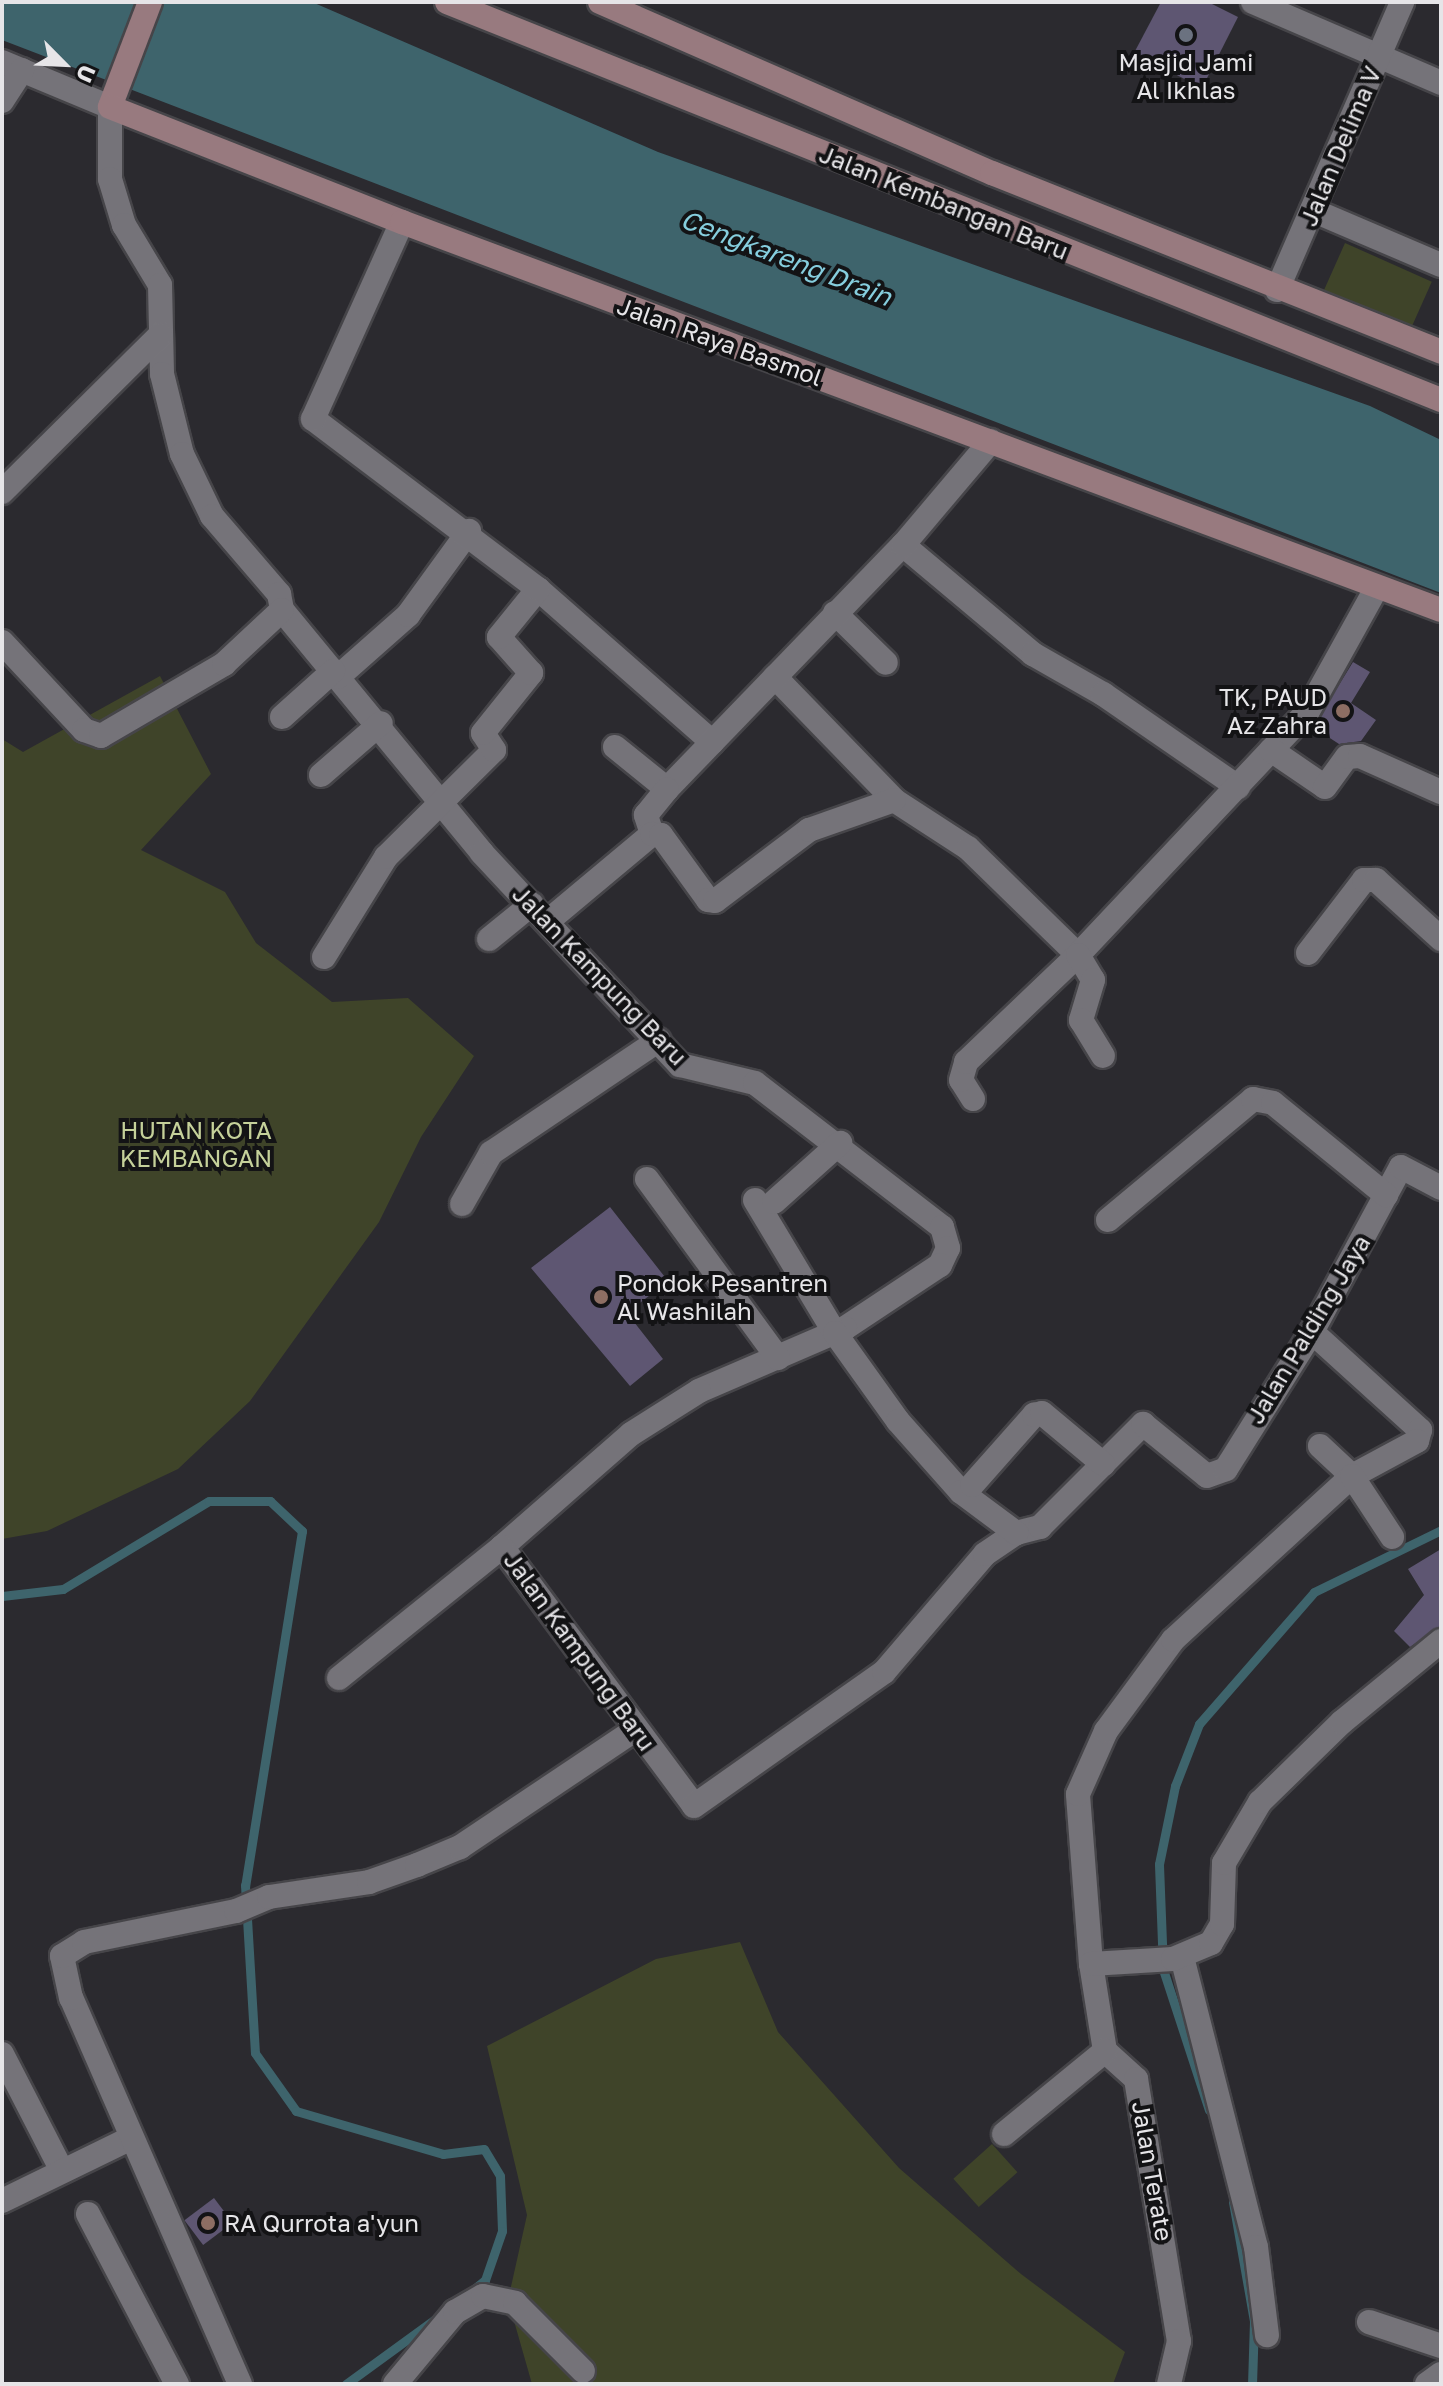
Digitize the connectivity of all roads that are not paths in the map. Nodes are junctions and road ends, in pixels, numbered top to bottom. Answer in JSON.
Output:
{"nodes":[{"id":1,"x":150,"y":2,"type":"edge"},
{"id":2,"x":447,"y":2,"type":"edge"},
{"id":3,"x":600,"y":2,"type":"edge"},
{"id":4,"x":1253,"y":2,"type":"edge"},
{"id":5,"x":1402,"y":2,"type":"edge"},
{"id":6,"x":1378,"y":56,"type":"junction"},
{"id":7,"x":12,"y":66,"type":"edge"},
{"id":8,"x":1441,"y":83,"type":"edge"},
{"id":9,"x":2,"y":101,"type":"edge"},
{"id":10,"x":113,"y":101,"type":"junction"},
{"id":11,"x":1312,"y":210,"type":"junction"},
{"id":12,"x":402,"y":222,"type":"junction"},
{"id":13,"x":1441,"y":265,"type":"edge"},
{"id":14,"x":1277,"y":290,"type":"junction"},
{"id":15,"x":160,"y":335,"type":"junction"},
{"id":16,"x":1441,"y":352,"type":"edge"},
{"id":17,"x":1441,"y":400,"type":"edge"},
{"id":18,"x":991,"y":441,"type":"junction"},
{"id":19,"x":4,"y":486,"type":"edge"},
{"id":20,"x":469,"y":531,"type":"junction"},
{"id":21,"x":903,"y":545,"type":"junction"},
{"id":22,"x":1377,"y":587,"type":"junction"},
{"id":23,"x":538,"y":589,"type":"junction"},
{"id":24,"x":282,"y":610,"type":"junction"},
{"id":25,"x":1441,"y":610,"type":"edge"},
{"id":26,"x":835,"y":613,"type":"junction"},
{"id":27,"x":2,"y":642,"type":"edge"},
{"id":28,"x":886,"y":663,"type":"dead end"},
{"id":29,"x":336,"y":674,"type":"junction"},
{"id":30,"x":775,"y":677,"type":"junction"},
{"id":31,"x":282,"y":717,"type":"dead end"},
{"id":32,"x":381,"y":723,"type":"junction"},
{"id":33,"x":712,"y":742,"type":"junction"},
{"id":34,"x":615,"y":747,"type":"dead end"},
{"id":35,"x":1271,"y":750,"type":"junction"},
{"id":36,"x":321,"y":775,"type":"dead end"},
{"id":37,"x":1238,"y":787,"type":"junction"},
{"id":38,"x":667,"y":789,"type":"junction"},
{"id":39,"x":1441,"y":792,"type":"edge"},
{"id":40,"x":894,"y":800,"type":"junction"},
{"id":41,"x":442,"y":802,"type":"junction"},
{"id":42,"x":652,"y":834,"type":"junction"},
{"id":43,"x":540,"y":913,"type":"junction"},
{"id":44,"x":489,"y":939,"type":"dead end"},
{"id":45,"x":1441,"y":939,"type":"edge"},
{"id":46,"x":1308,"y":953,"type":"dead end"},
{"id":47,"x":1078,"y":955,"type":"junction"},
{"id":48,"x":324,"y":957,"type":"dead end"},
{"id":49,"x":659,"y":1040,"type":"junction"},
{"id":50,"x":1103,"y":1056,"type":"dead end"},
{"id":51,"x":973,"y":1099,"type":"dead end"},
{"id":52,"x":840,"y":1143,"type":"junction"},
{"id":53,"x":647,"y":1179,"type":"dead end"},
{"id":54,"x":1441,"y":1188,"type":"edge"},
{"id":55,"x":1386,"y":1195,"type":"junction"},
{"id":56,"x":462,"y":1204,"type":"dead end"},
{"id":57,"x":1108,"y":1220,"type":"dead end"},
{"id":58,"x":1312,"y":1332,"type":"junction"},
{"id":59,"x":835,"y":1333,"type":"junction"},
{"id":60,"x":778,"y":1358,"type":"junction"},
{"id":61,"x":1320,"y":1446,"type":"dead end"},
{"id":62,"x":1103,"y":1464,"type":"junction"},
{"id":63,"x":1352,"y":1476,"type":"junction"},
{"id":64,"x":972,"y":1485,"type":"dead end"},
{"id":65,"x":1016,"y":1533,"type":"junction"},
{"id":66,"x":1392,"y":1537,"type":"dead end"},
{"id":67,"x":502,"y":1547,"type":"junction"},
{"id":68,"x":1441,"y":1641,"type":"edge"},
{"id":69,"x":339,"y":1678,"type":"dead end"},
{"id":70,"x":636,"y":1729,"type":"junction"},
{"id":71,"x":1178,"y":1958,"type":"junction"},
{"id":72,"x":1091,"y":1964,"type":"junction"},
{"id":73,"x":1105,"y":2051,"type":"junction"},
{"id":74,"x":2,"y":2054,"type":"edge"},
{"id":75,"x":1004,"y":2134,"type":"dead end"},
{"id":76,"x":131,"y":2138,"type":"junction"},
{"id":77,"x":61,"y":2169,"type":"junction"},
{"id":78,"x":2,"y":2201,"type":"edge"},
{"id":79,"x":88,"y":2214,"type":"dead end"},
{"id":80,"x":1369,"y":2322,"type":"dead end"},
{"id":81,"x":1267,"y":2335,"type":"dead end"},
{"id":82,"x":1441,"y":2346,"type":"edge"},
{"id":83,"x":583,"y":2371,"type":"dead end"},
{"id":84,"x":1441,"y":2374,"type":"edge"},
{"id":85,"x":177,"y":2384,"type":"edge"},
{"id":86,"x":240,"y":2384,"type":"edge"},
{"id":87,"x":395,"y":2384,"type":"edge"},
{"id":88,"x":1169,"y":2384,"type":"edge"},
{"id":89,"x":1427,"y":2384,"type":"edge"}],
"edges":[{"from":1,"to":10,"type":"main road"},
{"from":2,"to":17,"type":"main road","name":"Jalan Kembangan Baru"},
{"from":3,"to":14,"type":"main road","name":"Jalan Kembangan Baru"},
{"from":4,"to":6,"type":"street"},
{"from":5,"to":6,"type":"street","name":"Jalan Delima V"},
{"from":6,"to":8,"type":"street"},
{"from":6,"to":11,"type":"street","name":"Jalan Delima V"},
{"from":7,"to":9,"type":"street"},
{"from":7,"to":10,"type":"street","name":"Jalan Raya Basmol"},
{"from":10,"to":12,"type":"main road","name":"Jalan Raya Basmol"},
{"from":10,"to":15,"type":"street","name":"Jalan Kampung Baru"},
{"from":11,"to":13,"type":"street"},
{"from":11,"to":14,"type":"street","name":"Jalan Delima V"},
{"from":12,"to":18,"type":"main road","name":"Jalan Raya Basmol"},
{"from":12,"to":20,"type":"street"},
{"from":14,"to":16,"type":"main road","name":"Jalan Kembangan Baru"},
{"from":15,"to":19,"type":"street"},
{"from":15,"to":24,"type":"street","name":"Jalan Kampung Baru"},
{"from":18,"to":21,"type":"street"},
{"from":18,"to":22,"type":"main road","name":"Jalan Raya Basmol"},
{"from":20,"to":23,"type":"street"},
{"from":20,"to":29,"type":"street"},
{"from":21,"to":26,"type":"street"},
{"from":21,"to":37,"type":"street"},
{"from":22,"to":25,"type":"main road","name":"Jalan Raya Basmol"},
{"from":22,"to":35,"type":"street"},
{"from":23,"to":33,"type":"street"},
{"from":23,"to":41,"type":"street"},
{"from":24,"to":27,"type":"street"},
{"from":24,"to":29,"type":"street","name":"Jalan Kampung Baru"},
{"from":26,"to":28,"type":"street"},
{"from":26,"to":30,"type":"street"},
{"from":29,"to":31,"type":"street"},
{"from":29,"to":32,"type":"street","name":"Jalan Kampung Baru"},
{"from":30,"to":33,"type":"street"},
{"from":30,"to":40,"type":"street"},
{"from":32,"to":36,"type":"street"},
{"from":32,"to":41,"type":"street","name":"Jalan Kampung Baru"},
{"from":33,"to":38,"type":"street"},
{"from":34,"to":38,"type":"street"},
{"from":35,"to":37,"type":"street"},
{"from":35,"to":39,"type":"street"},
{"from":37,"to":47,"type":"street"},
{"from":38,"to":42,"type":"street"},
{"from":40,"to":42,"type":"street"},
{"from":40,"to":47,"type":"street"},
{"from":41,"to":43,"type":"street","name":"Jalan Kampung Baru"},
{"from":41,"to":48,"type":"street"},
{"from":42,"to":43,"type":"street"},
{"from":43,"to":44,"type":"street"},
{"from":43,"to":49,"type":"street","name":"Jalan Kampung Baru"},
{"from":45,"to":46,"type":"street"},
{"from":47,"to":50,"type":"street"},
{"from":47,"to":51,"type":"street"},
{"from":49,"to":52,"type":"street","name":"Jalan Kampung Baru"},
{"from":49,"to":56,"type":"street"},
{"from":52,"to":59,"type":"street"},
{"from":52,"to":59,"type":"street","name":"Jalan Kampung Baru"},
{"from":53,"to":60,"type":"street"},
{"from":54,"to":55,"type":"street","name":"Jalan Palding Jaya"},
{"from":55,"to":57,"type":"street"},
{"from":55,"to":58,"type":"street","name":"Jalan Palding Jaya"},
{"from":58,"to":62,"type":"street","name":"Jalan Palding Jaya"},
{"from":58,"to":63,"type":"street"},
{"from":59,"to":60,"type":"street","name":"Jalan Kampung Baru"},
{"from":59,"to":65,"type":"street"},
{"from":60,"to":67,"type":"street","name":"Jalan Kampung Baru"},
{"from":61,"to":63,"type":"street"},
{"from":62,"to":64,"type":"street"},
{"from":62,"to":65,"type":"street"},
{"from":63,"to":66,"type":"street"},
{"from":63,"to":72,"type":"street"},
{"from":65,"to":70,"type":"street","name":"Jalan Kampung Baru"},
{"from":67,"to":69,"type":"street"},
{"from":67,"to":70,"type":"street","name":"Jalan Kampung Baru"},
{"from":68,"to":71,"type":"street"},
{"from":70,"to":76,"type":"street"},
{"from":71,"to":72,"type":"street"},
{"from":71,"to":81,"type":"street"},
{"from":72,"to":73,"type":"street"},
{"from":73,"to":75,"type":"street"},
{"from":73,"to":88,"type":"street","name":"Jalan Terate"},
{"from":74,"to":77,"type":"street"},
{"from":76,"to":77,"type":"street"},
{"from":76,"to":86,"type":"street"},
{"from":77,"to":78,"type":"street"},
{"from":79,"to":85,"type":"street"},
{"from":80,"to":82,"type":"street"},
{"from":83,"to":87,"type":"street"},
{"from":84,"to":89,"type":"street"}]}
